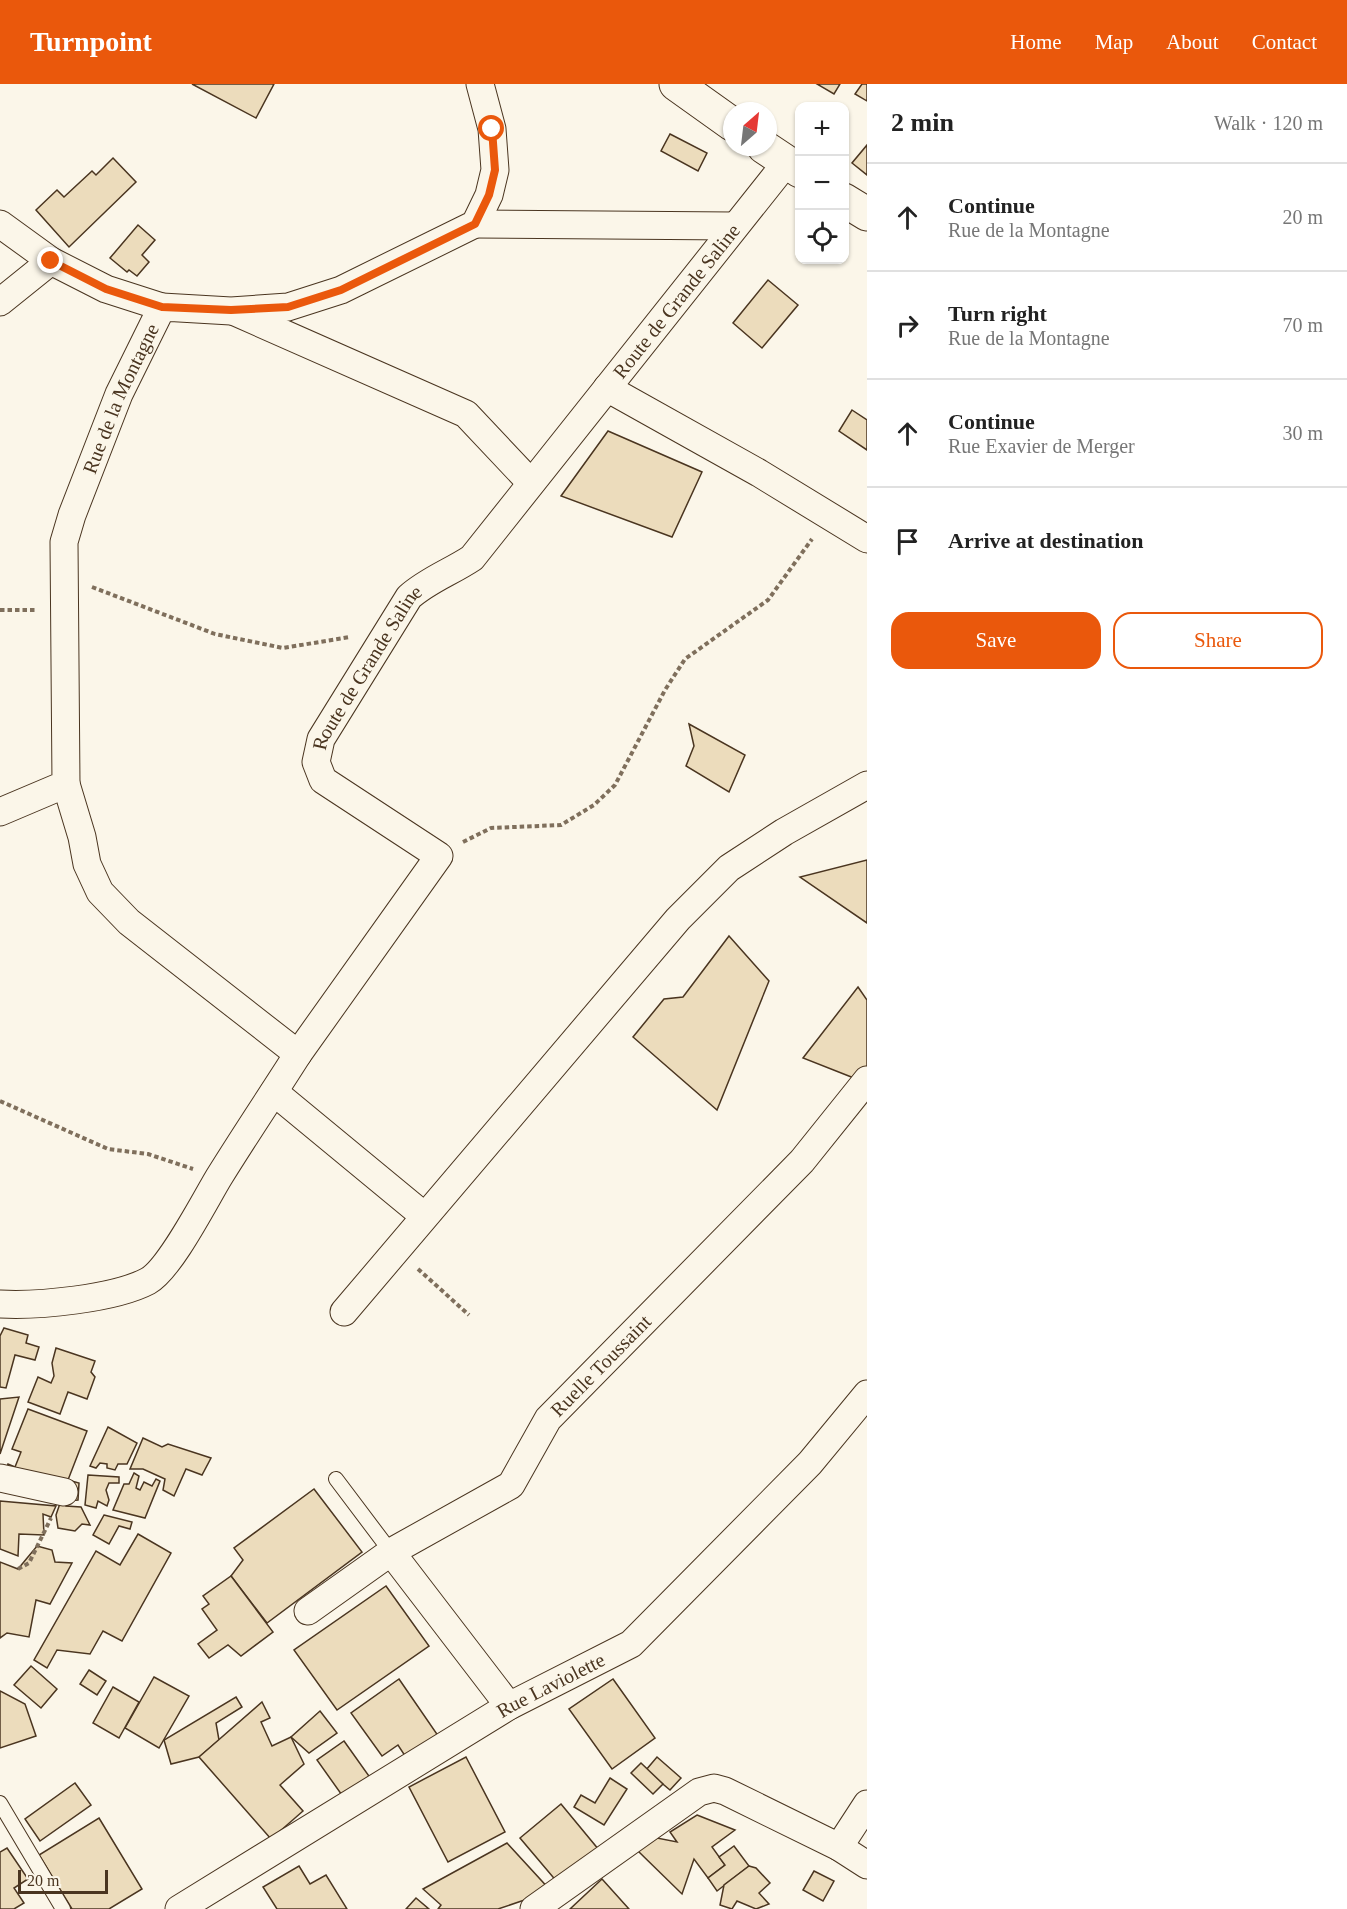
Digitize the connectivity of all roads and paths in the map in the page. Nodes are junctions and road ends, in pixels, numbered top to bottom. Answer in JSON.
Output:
{"nodes":[{"id":1,"x":480,"y":84,"type":"edge"},
{"id":2,"x":676,"y":84,"type":"edge"},
{"id":3,"x":723,"y":118,"type":"edge"},
{"id":4,"x":783,"y":160,"type":"edge"},
{"id":5,"x":849,"y":203,"type":"edge"},
{"id":6,"x":867,"y":214,"type":"edge"},
{"id":7,"x":0,"y":224,"type":"edge"},
{"id":8,"x":475,"y":224,"type":"junction"},
{"id":9,"x":733,"y":225,"type":"junction"},
{"id":10,"x":51,"y":261,"type":"junction"},
{"id":11,"x":0,"y":302,"type":"edge"},
{"id":12,"x":162,"y":307,"type":"junction"},
{"id":13,"x":231,"y":310,"type":"junction"},
{"id":14,"x":607,"y":388,"type":"junction"},
{"id":15,"x":531,"y":483,"type":"junction"},
{"id":16,"x":829,"y":516,"type":"junction"},
{"id":17,"x":867,"y":539,"type":"edge"},
{"id":18,"x":63,"y":576,"type":"junction"},
{"id":19,"x":63,"y":609,"type":"junction"},
{"id":20,"x":0,"y":610,"type":"edge"},
{"id":21,"x":387,"y":632,"type":"junction"},
{"id":22,"x":66,"y":784,"type":"junction"},
{"id":23,"x":867,"y":785,"type":"edge"},
{"id":24,"x":0,"y":812,"type":"edge"},
{"id":25,"x":439,"y":856,"type":"junction"},
{"id":26,"x":298,"y":1054,"type":"junction"},
{"id":27,"x":867,"y":1080,"type":"edge"},
{"id":28,"x":274,"y":1092,"type":"junction"},
{"id":29,"x":0,"y":1101,"type":"edge"},
{"id":30,"x":219,"y":1177,"type":"junction"},
{"id":31,"x":423,"y":1215,"type":"junction"},
{"id":32,"x":397,"y":1247,"type":"junction"},
{"id":33,"x":0,"y":1304,"type":"edge"},
{"id":34,"x":344,"y":1312,"type":"dead end"},
{"id":35,"x":469,"y":1315,"type":"dead end"},
{"id":36,"x":867,"y":1394,"type":"edge"},
{"id":37,"x":0,"y":1478,"type":"edge"},
{"id":38,"x":336,"y":1479,"type":"dead end"},
{"id":39,"x":64,"y":1492,"type":"joint"},
{"id":40,"x":391,"y":1552,"type":"junction"},
{"id":41,"x":18,"y":1569,"type":"dead end"},
{"id":42,"x":309,"y":1611,"type":"dead end"},
{"id":43,"x":509,"y":1706,"type":"junction"},
{"id":44,"x":0,"y":1803,"type":"edge"},
{"id":45,"x":867,"y":1804,"type":"edge"},
{"id":46,"x":839,"y":1847,"type":"junction"},
{"id":47,"x":867,"y":1865,"type":"edge"},
{"id":48,"x":63,"y":1909,"type":"edge"},
{"id":49,"x":179,"y":1909,"type":"edge"},
{"id":50,"x":534,"y":1909,"type":"edge"}],
"edges":[{"from":1,"to":8,"type":"street"},
{"from":2,"to":3,"type":"main road"},
{"from":4,"to":9,"type":"street","name":"Route de Grande Saline"},
{"from":5,"to":6,"type":"main road"},
{"from":7,"to":10,"type":"street"},
{"from":8,"to":9,"type":"street"},
{"from":8,"to":13,"type":"street","name":"Rue de la Montagne"},
{"from":9,"to":14,"type":"street","name":"Route de Grande Saline"},
{"from":10,"to":11,"type":"street"},
{"from":10,"to":12,"type":"street"},
{"from":12,"to":13,"type":"street","name":"Rue de la Montagne"},
{"from":12,"to":18,"type":"street","name":"Rue de la Montagne"},
{"from":13,"to":15,"type":"street"},
{"from":14,"to":15,"type":"street","name":"Route de Grande Saline"},
{"from":14,"to":16,"type":"street"},
{"from":15,"to":21,"type":"street","name":"Route de Grande Saline"},
{"from":16,"to":17,"type":"street"},
{"from":16,"to":25,"type":"path"},
{"from":18,"to":19,"type":"street","name":"Rue de la Montagne"},
{"from":18,"to":21,"type":"path"},
{"from":19,"to":20,"type":"path"},
{"from":19,"to":22,"type":"street","name":"Rue de la Montagne"},
{"from":21,"to":25,"type":"street","name":"Route de Grande Saline"},
{"from":22,"to":24,"type":"street"},
{"from":22,"to":26,"type":"street"},
{"from":23,"to":31,"type":"street"},
{"from":25,"to":26,"type":"street"},
{"from":26,"to":28,"type":"street"},
{"from":27,"to":40,"type":"street","name":"Ruelle Toussaint"},
{"from":28,"to":30,"type":"street"},
{"from":28,"to":31,"type":"street"},
{"from":29,"to":30,"type":"path"},
{"from":30,"to":33,"type":"street"},
{"from":31,"to":32,"type":"street"},
{"from":32,"to":34,"type":"street"},
{"from":32,"to":35,"type":"path"},
{"from":36,"to":43,"type":"street","name":"Rue Laviolette"},
{"from":37,"to":39,"type":"street"},
{"from":38,"to":40,"type":"lane"},
{"from":39,"to":41,"type":"path"},
{"from":40,"to":42,"type":"street","name":"Ruelle Toussaint"},
{"from":40,"to":43,"type":"street"},
{"from":43,"to":49,"type":"street","name":"Rue Laviolette"},
{"from":44,"to":48,"type":"lane"},
{"from":45,"to":46,"type":"street"},
{"from":46,"to":47,"type":"street"},
{"from":46,"to":50,"type":"street"}]}
